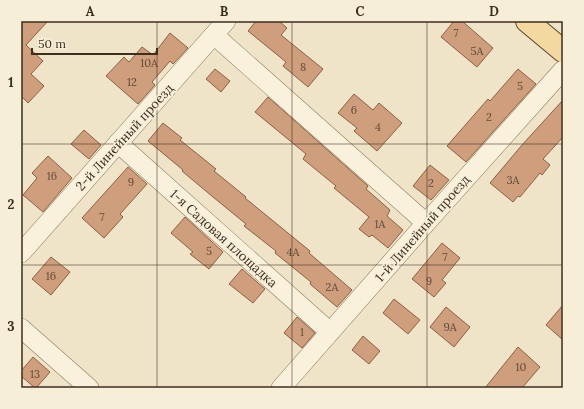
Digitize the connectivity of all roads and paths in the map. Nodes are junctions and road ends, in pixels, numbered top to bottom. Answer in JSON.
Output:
{"nodes":[{"id":1,"x":226,"y":21,"type":"edge"},
{"id":2,"x":527,"y":21,"type":"edge"},
{"id":3,"x":214,"y":35,"type":"junction"},
{"id":4,"x":563,"y":51,"type":"edge"},
{"id":5,"x":563,"y":70,"type":"edge"},
{"id":6,"x":118,"y":143,"type":"junction"},
{"id":7,"x":426,"y":223,"type":"junction"},
{"id":8,"x":21,"y":252,"type":"edge"},
{"id":9,"x":21,"y":328,"type":"edge"},
{"id":10,"x":330,"y":332,"type":"junction"},
{"id":11,"x":89,"y":388,"type":"edge"},
{"id":12,"x":281,"y":388,"type":"edge"}],
"edges":[{"from":1,"to":3,"type":"street","name":"2-й Линейный проезд"},
{"from":2,"to":4,"type":"main road"},
{"from":3,"to":6,"type":"street","name":"2-й Линейный проезд"},
{"from":3,"to":7,"type":"street"},
{"from":5,"to":7,"type":"street","name":"1-й Линейный проезд"},
{"from":6,"to":8,"type":"street","name":"2-й Линейный проезд"},
{"from":6,"to":10,"type":"street","name":"1-я Садовая площадка"},
{"from":7,"to":10,"type":"street","name":"1-й Линейный проезд"},
{"from":9,"to":11,"type":"street"},
{"from":10,"to":12,"type":"street","name":"1-й Линейный проезд"}]}
